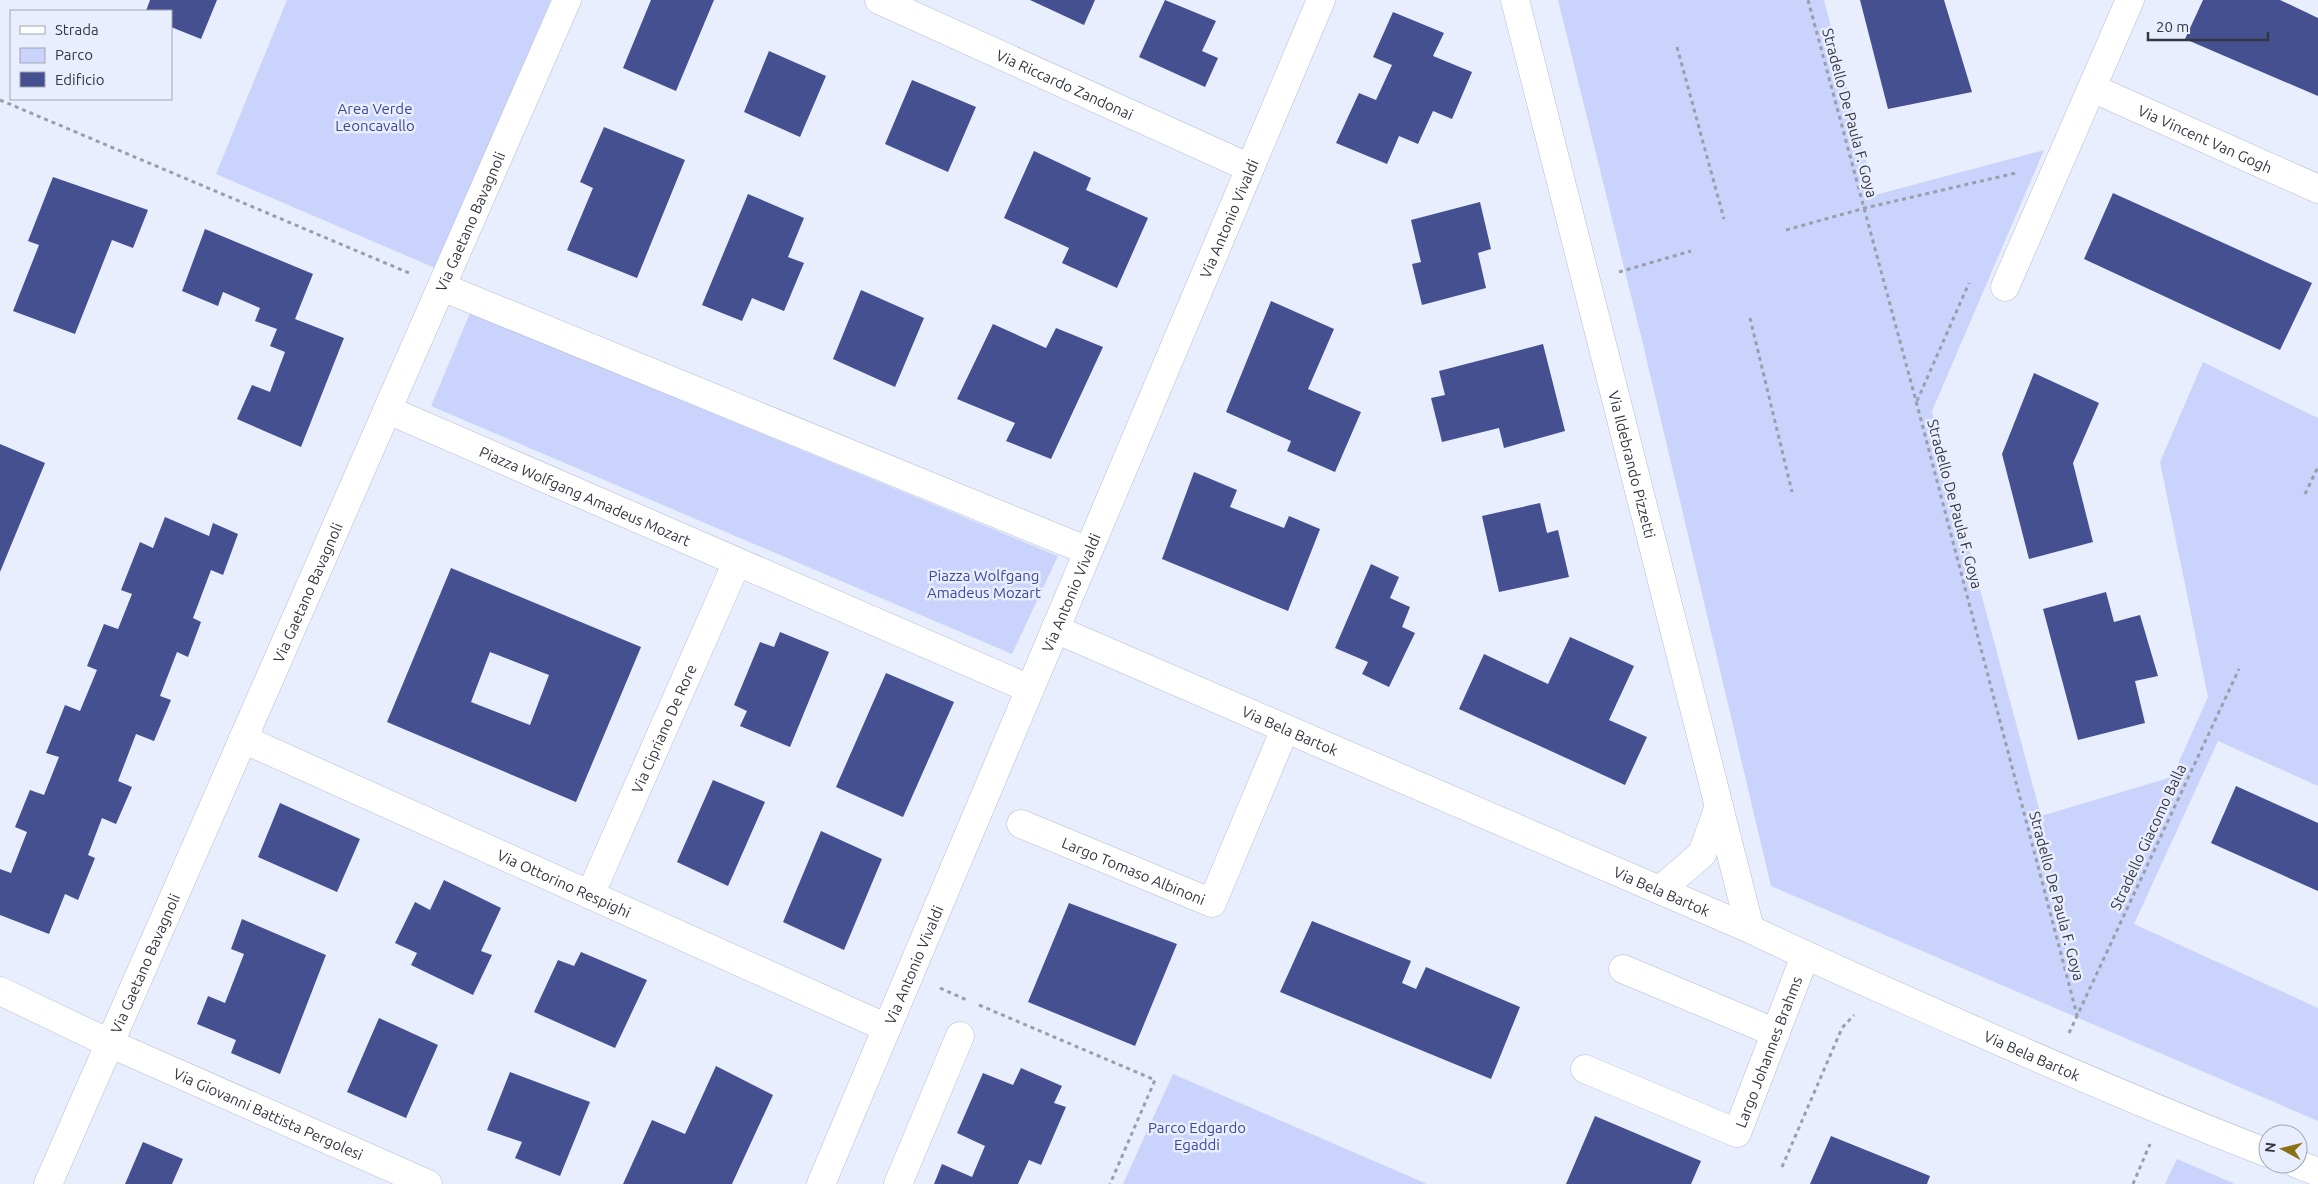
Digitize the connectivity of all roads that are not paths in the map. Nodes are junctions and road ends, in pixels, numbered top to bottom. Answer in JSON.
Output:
{"nodes":[{"id":1,"x":567,"y":0,"type":"edge"},
{"id":2,"x":879,"y":0,"type":"edge"},
{"id":3,"x":1321,"y":0,"type":"edge"},
{"id":4,"x":1515,"y":0,"type":"edge"},
{"id":5,"x":2130,"y":0,"type":"edge"},
{"id":6,"x":2092,"y":88,"type":"junction"},
{"id":7,"x":1250,"y":168,"type":"junction"},
{"id":8,"x":2318,"y":189,"type":"edge"},
{"id":9,"x":442,"y":287,"type":"junction"},
{"id":10,"x":2005,"y":287,"type":"dead end"},
{"id":11,"x":388,"y":410,"type":"junction"},
{"id":12,"x":1088,"y":551,"type":"junction"},
{"id":13,"x":737,"y":562,"type":"junction"},
{"id":14,"x":1055,"y":629,"type":"junction"},
{"id":15,"x":1030,"y":689,"type":"junction"},
{"id":16,"x":1285,"y":728,"type":"junction"},
{"id":17,"x":243,"y":739,"type":"junction"},
{"id":18,"x":1719,"y":806,"type":"junction"},
{"id":19,"x":1021,"y":824,"type":"dead end"},
{"id":20,"x":1660,"y":890,"type":"junction"},
{"id":21,"x":590,"y":895,"type":"junction"},
{"id":22,"x":1750,"y":929,"type":"junction"},
{"id":23,"x":1805,"y":956,"type":"junction"},
{"id":24,"x":1623,"y":970,"type":"dead end"},
{"id":25,"x":0,"y":991,"type":"edge"},
{"id":26,"x":887,"y":1028,"type":"junction"},
{"id":27,"x":1776,"y":1033,"type":"junction"},
{"id":28,"x":960,"y":1036,"type":"dead end"},
{"id":29,"x":110,"y":1043,"type":"junction"},
{"id":30,"x":1585,"y":1069,"type":"dead end"},
{"id":31,"x":2258,"y":1149,"type":"edge"},
{"id":32,"x":48,"y":1184,"type":"edge"},
{"id":33,"x":428,"y":1184,"type":"edge"},
{"id":34,"x":821,"y":1184,"type":"edge"},
{"id":35,"x":898,"y":1184,"type":"edge"}],
"edges":[{"from":1,"to":9,"type":"street","name":"Via Gaetano Bavagnoli"},
{"from":2,"to":7,"type":"street","name":"Via Riccardo Zandonai"},
{"from":3,"to":7,"type":"street","name":"Via Antonio Vivaldi"},
{"from":4,"to":18,"type":"street","name":"Via Ildebrando Pizzetti"},
{"from":5,"to":6,"type":"street"},
{"from":6,"to":8,"type":"street","name":"Via Vincent Van Gogh"},
{"from":6,"to":10,"type":"street"},
{"from":7,"to":12,"type":"street","name":"Via Antonio Vivaldi"},
{"from":9,"to":11,"type":"street","name":"Via Gaetano Bavagnoli"},
{"from":9,"to":12,"type":"street"},
{"from":11,"to":13,"type":"street","name":"Piazza Wolfgang Amadeus Mozart"},
{"from":11,"to":17,"type":"street","name":"Via Gaetano Bavagnoli"},
{"from":12,"to":14,"type":"street","name":"Via Antonio Vivaldi"},
{"from":13,"to":15,"type":"street","name":"Piazza Wolfgang Amadeus Mozart"},
{"from":13,"to":21,"type":"street","name":"Via Cipriano De Rore"},
{"from":14,"to":15,"type":"street","name":"Via Antonio Vivaldi"},
{"from":14,"to":16,"type":"street","name":"Via Bela Bartok"},
{"from":15,"to":26,"type":"street","name":"Via Antonio Vivaldi"},
{"from":16,"to":19,"type":"street","name":"Largo Tomaso Albinoni"},
{"from":16,"to":20,"type":"street","name":"Via Bela Bartok"},
{"from":17,"to":21,"type":"street","name":"Via Ottorino Respighi"},
{"from":17,"to":29,"type":"street","name":"Via Gaetano Bavagnoli"},
{"from":18,"to":20,"type":"street"},
{"from":18,"to":22,"type":"street","name":"Via Ildebrando Pizzetti"},
{"from":20,"to":22,"type":"street","name":"Via Bela Bartok"},
{"from":21,"to":26,"type":"street","name":"Via Ottorino Respighi"},
{"from":22,"to":23,"type":"street","name":"Via Bela Bartok"},
{"from":23,"to":27,"type":"street","name":"Largo Johannes Brahms"},
{"from":23,"to":31,"type":"street","name":"Via Bela Bartok"},
{"from":24,"to":27,"type":"street"},
{"from":25,"to":29,"type":"street","name":"Via Giovanni Battista Pergolesi"},
{"from":26,"to":34,"type":"street","name":"Via Antonio Vivaldi"},
{"from":27,"to":30,"type":"street","name":"Largo Johannes Brahms"},
{"from":28,"to":35,"type":"street"},
{"from":29,"to":32,"type":"street","name":"Via Gaetano Bavagnoli"},
{"from":29,"to":33,"type":"street","name":"Via Giovanni Battista Pergolesi"}]}
